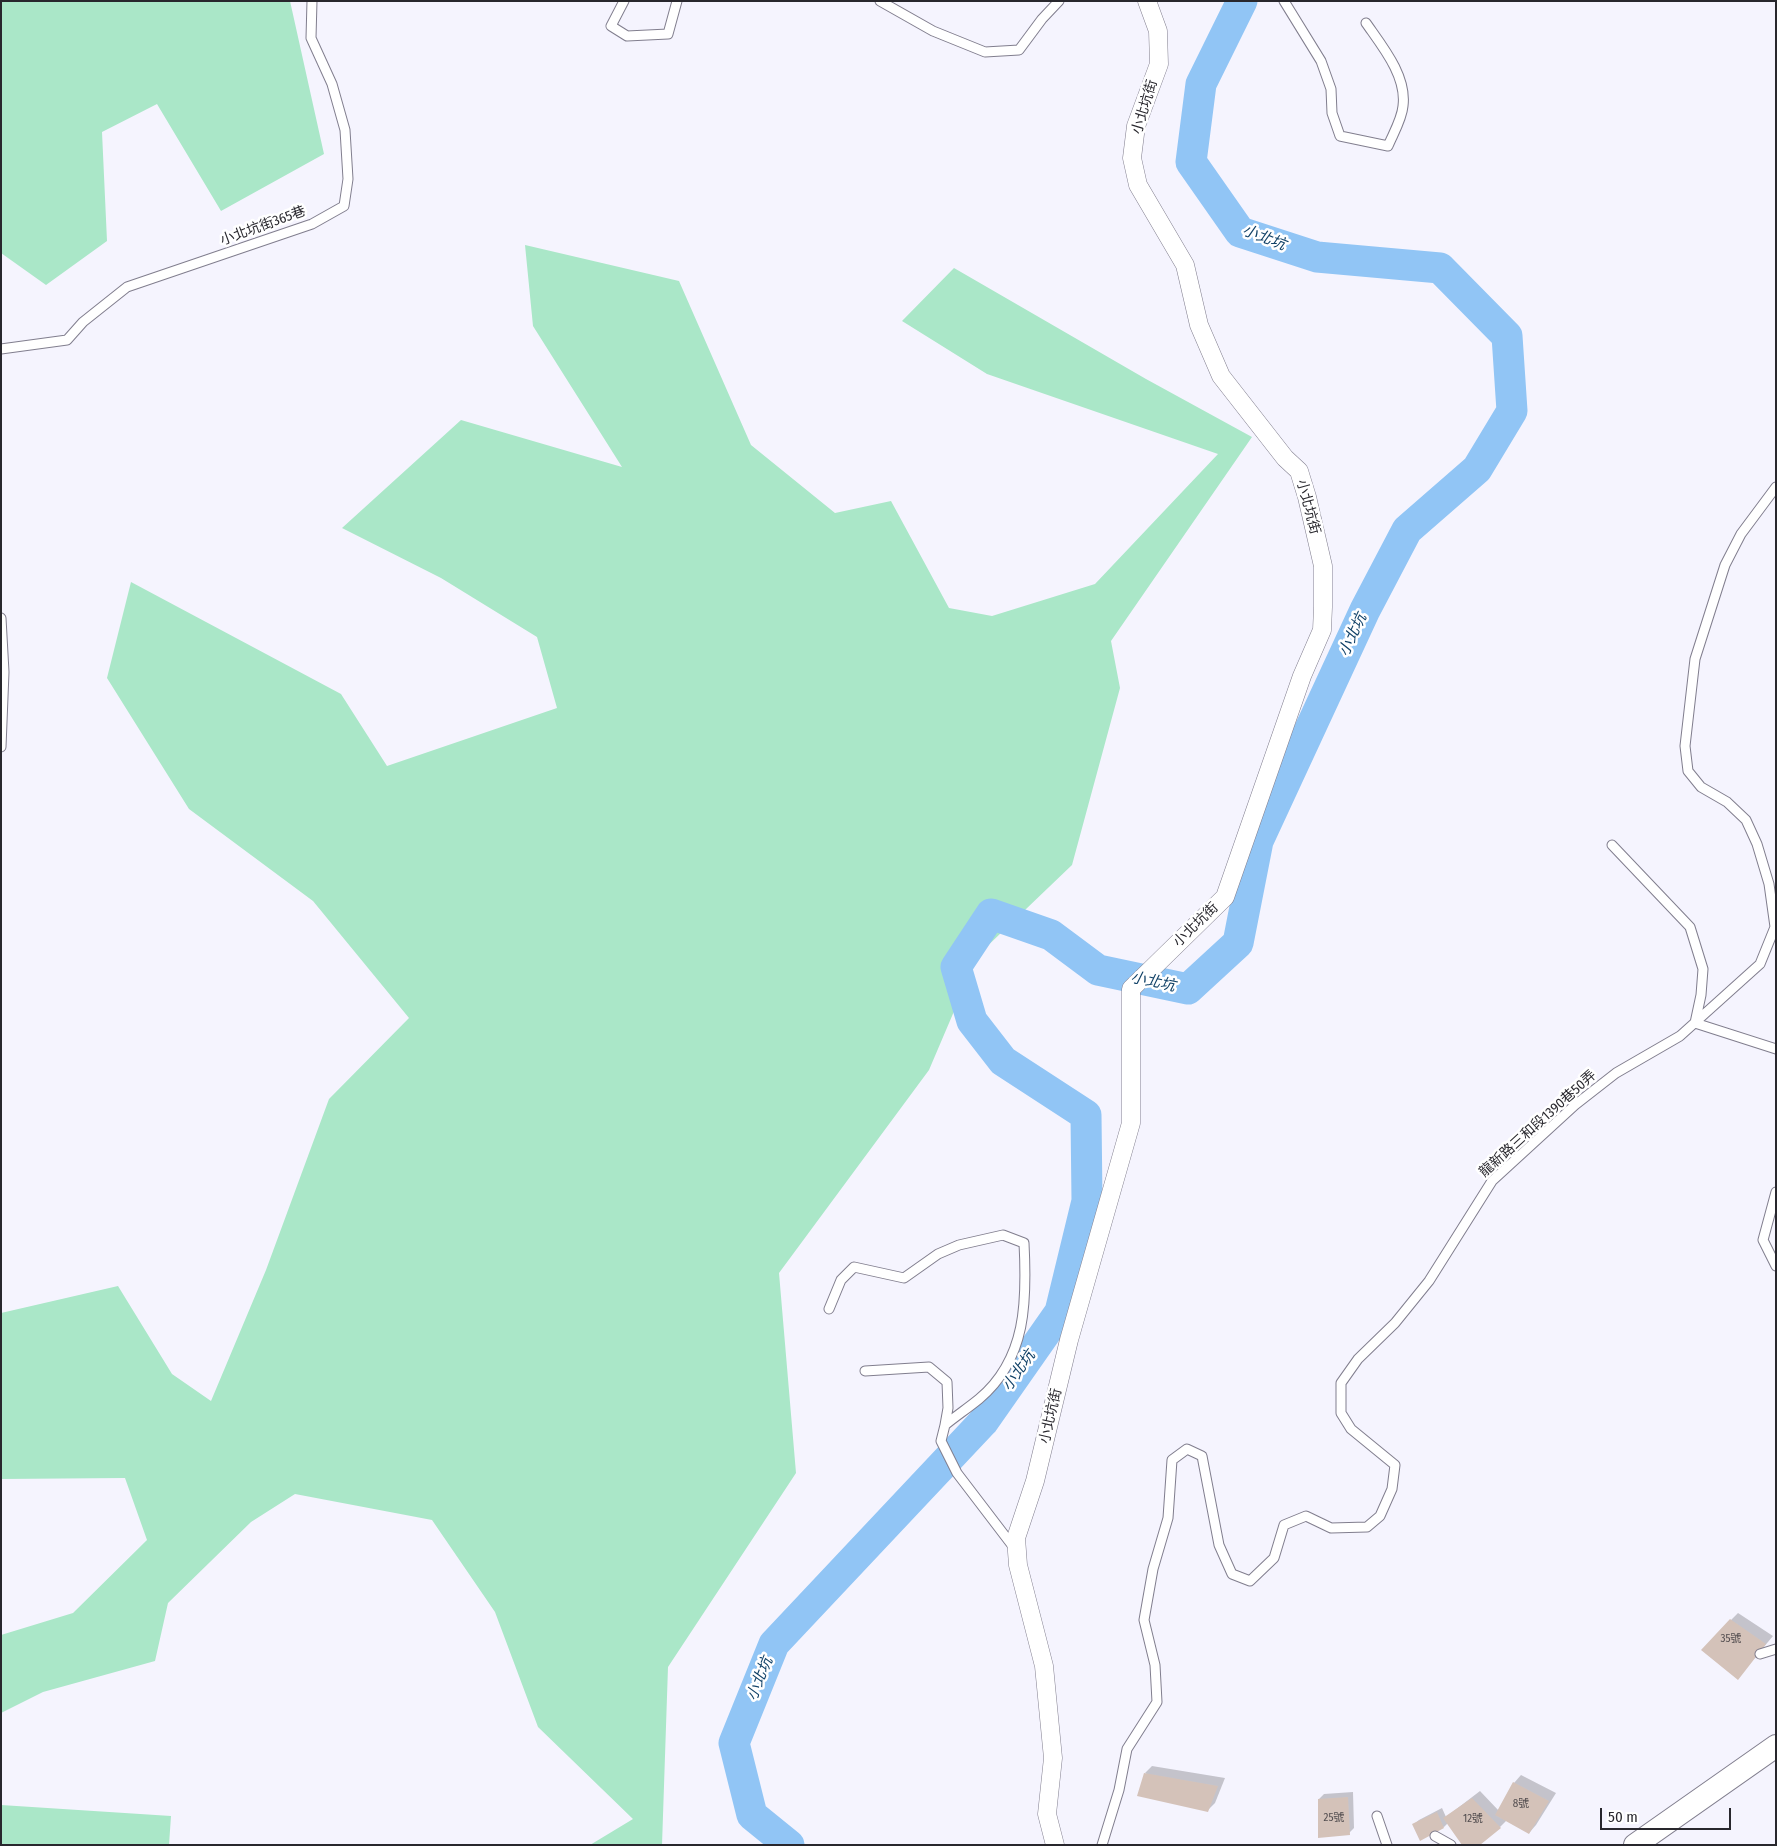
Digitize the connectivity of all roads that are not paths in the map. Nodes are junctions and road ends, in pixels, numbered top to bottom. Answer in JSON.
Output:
{"nodes":[{"id":1,"x":312,"y":1,"type":"edge"},
{"id":2,"x":624,"y":1,"type":"edge"},
{"id":3,"x":677,"y":1,"type":"edge"},
{"id":4,"x":880,"y":1,"type":"edge"},
{"id":5,"x":1059,"y":1,"type":"edge"},
{"id":6,"x":1148,"y":1,"type":"edge"},
{"id":7,"x":1284,"y":1,"type":"edge"},
{"id":8,"x":1366,"y":23,"type":"dead end"},
{"id":9,"x":1,"y":349,"type":"edge"},
{"id":10,"x":1776,"y":487,"type":"edge"},
{"id":11,"x":1,"y":618,"type":"edge"},
{"id":12,"x":1,"y":747,"type":"edge"},
{"id":13,"x":1612,"y":845,"type":"dead end"},
{"id":14,"x":1695,"y":1023,"type":"junction"},
{"id":15,"x":1776,"y":1049,"type":"edge"},
{"id":16,"x":1776,"y":1192,"type":"edge"},
{"id":17,"x":1776,"y":1266,"type":"edge"},
{"id":18,"x":829,"y":1309,"type":"dead end"},
{"id":19,"x":865,"y":1371,"type":"dead end"},
{"id":20,"x":945,"y":1425,"type":"junction"},
{"id":21,"x":1017,"y":1551,"type":"junction"},
{"id":22,"x":1776,"y":1649,"type":"edge"},
{"id":23,"x":1760,"y":1654,"type":"dead end"},
{"id":24,"x":1776,"y":1746,"type":"edge"},
{"id":25,"x":1377,"y":1816,"type":"dead end"},
{"id":26,"x":1436,"y":1836,"type":"dead end"},
{"id":27,"x":1055,"y":1845,"type":"edge"},
{"id":28,"x":1102,"y":1845,"type":"edge"},
{"id":29,"x":1387,"y":1845,"type":"edge"},
{"id":30,"x":1450,"y":1845,"type":"edge"},
{"id":31,"x":1635,"y":1845,"type":"edge"}],
"edges":[{"from":1,"to":9,"type":"lane","name":"小北坑街365巷"},
{"from":2,"to":3,"type":"lane"},
{"from":4,"to":5,"type":"lane"},
{"from":6,"to":21,"type":"street","name":"小北坑街"},
{"from":7,"to":8,"type":"lane"},
{"from":10,"to":14,"type":"lane"},
{"from":11,"to":12,"type":"lane"},
{"from":13,"to":14,"type":"lane"},
{"from":14,"to":15,"type":"lane"},
{"from":14,"to":28,"type":"lane","name":"龍新路三和段1390巷50弄"},
{"from":16,"to":17,"type":"lane"},
{"from":18,"to":20,"type":"lane"},
{"from":19,"to":20,"type":"lane"},
{"from":20,"to":21,"type":"lane"},
{"from":21,"to":27,"type":"street","name":"小北坑街"},
{"from":22,"to":23,"type":"lane"},
{"from":24,"to":31,"type":"street"},
{"from":25,"to":29,"type":"lane"},
{"from":26,"to":30,"type":"lane"}]}
